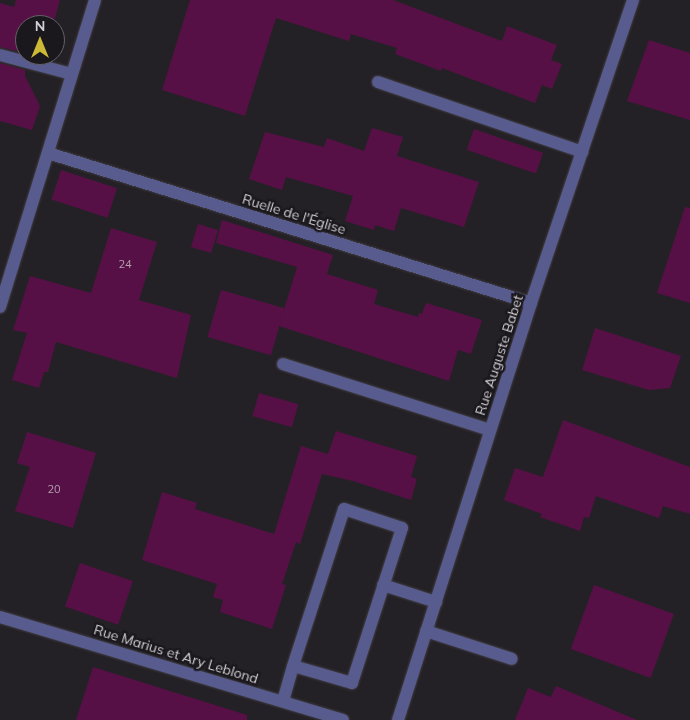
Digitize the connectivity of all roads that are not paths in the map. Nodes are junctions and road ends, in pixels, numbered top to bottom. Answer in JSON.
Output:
{"nodes":[{"id":1,"x":95,"y":0,"type":"edge"},
{"id":2,"x":634,"y":0,"type":"edge"},
{"id":3,"x":0,"y":56,"type":"edge"},
{"id":4,"x":72,"y":74,"type":"junction"},
{"id":5,"x":378,"y":82,"type":"dead end"},
{"id":6,"x":582,"y":152,"type":"junction"},
{"id":7,"x":48,"y":153,"type":"junction"},
{"id":8,"x":531,"y":303,"type":"junction"},
{"id":9,"x":0,"y":307,"type":"edge"},
{"id":10,"x":283,"y":364,"type":"dead end"},
{"id":11,"x":490,"y":430,"type":"junction"},
{"id":12,"x":383,"y":585,"type":"junction"},
{"id":13,"x":436,"y":602,"type":"junction"},
{"id":14,"x":0,"y":617,"type":"edge"},
{"id":15,"x":426,"y":631,"type":"junction"},
{"id":16,"x":512,"y":659,"type":"dead end"},
{"id":17,"x":293,"y":666,"type":"junction"},
{"id":18,"x":283,"y":702,"type":"junction"},
{"id":19,"x":343,"y":720,"type":"edge"},
{"id":20,"x":398,"y":720,"type":"edge"}],
"edges":[{"from":1,"to":4,"type":"street"},
{"from":2,"to":6,"type":"street","name":"Rue Auguste Babet"},
{"from":3,"to":4,"type":"street"},
{"from":4,"to":7,"type":"street"},
{"from":5,"to":6,"type":"street"},
{"from":6,"to":8,"type":"street","name":"Rue Auguste Babet"},
{"from":7,"to":8,"type":"street","name":"Ruelle de l'Église"},
{"from":7,"to":9,"type":"street"},
{"from":8,"to":11,"type":"street","name":"Rue Auguste Babet"},
{"from":10,"to":11,"type":"street"},
{"from":11,"to":13,"type":"street","name":"Rue Auguste Babet"},
{"from":12,"to":13,"type":"street"},
{"from":12,"to":17,"type":"street"},
{"from":12,"to":17,"type":"street"},
{"from":13,"to":15,"type":"street","name":"Rue Auguste Babet"},
{"from":14,"to":18,"type":"street","name":"Rue Marius et Ary Leblond"},
{"from":15,"to":16,"type":"street"},
{"from":15,"to":20,"type":"street","name":"Rue Auguste Babet"},
{"from":17,"to":18,"type":"street"},
{"from":18,"to":19,"type":"street","name":"Rue Marius et Ary Leblond"}]}
